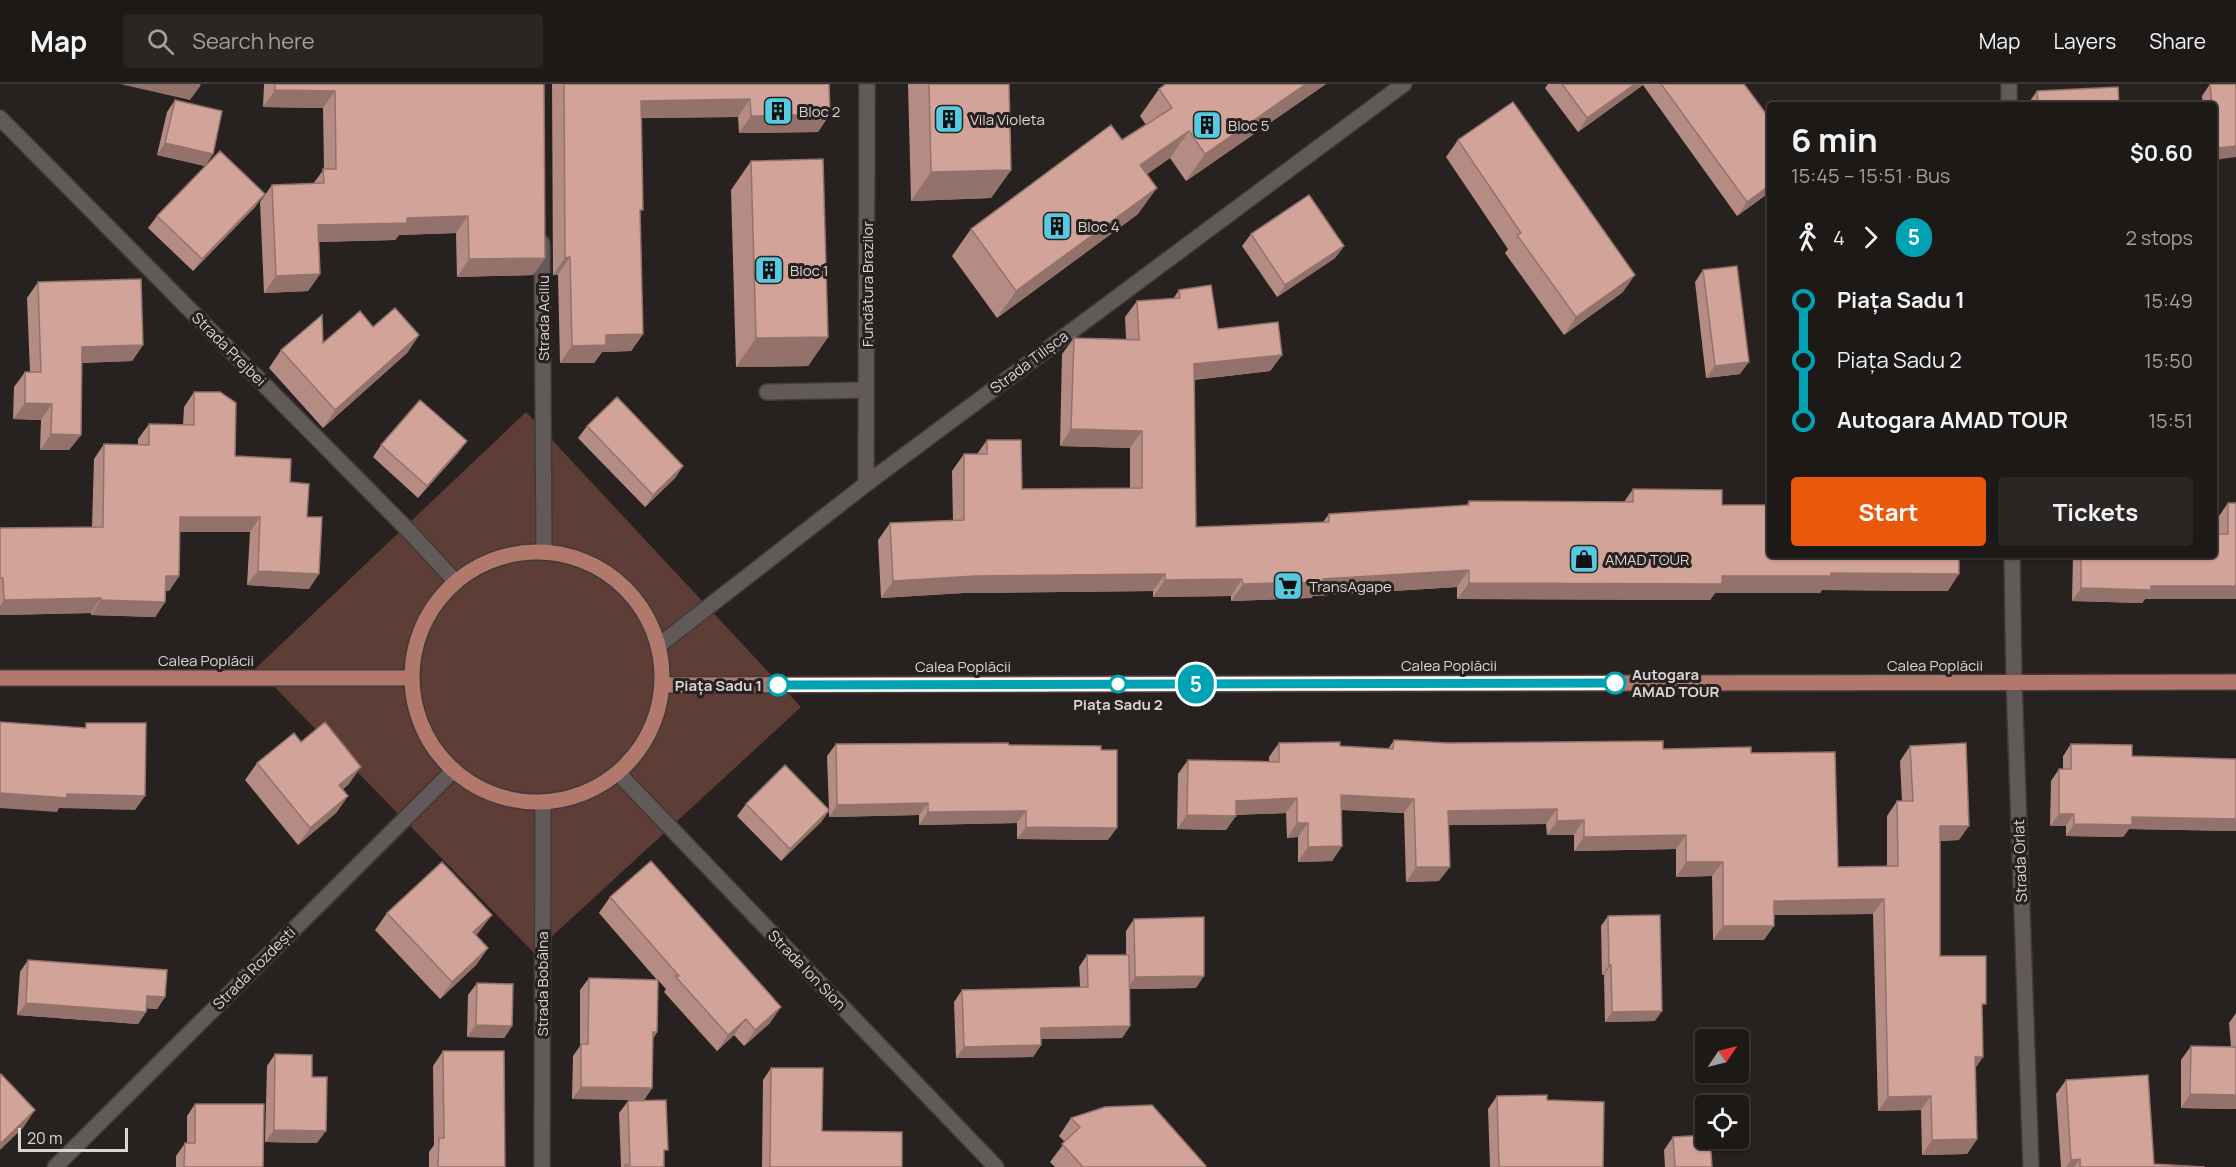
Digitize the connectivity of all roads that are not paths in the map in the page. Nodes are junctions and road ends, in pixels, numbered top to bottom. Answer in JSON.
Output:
{"nodes":[{"id":1,"x":867,"y":84,"type":"edge"},
{"id":2,"x":1404,"y":84,"type":"edge"},
{"id":3,"x":2009,"y":84,"type":"edge"},
{"id":4,"x":2009,"y":102,"type":"edge"},
{"id":5,"x":0,"y":118,"type":"edge"},
{"id":6,"x":542,"y":224,"type":"edge"},
{"id":7,"x":866,"y":390,"type":"junction"},
{"id":8,"x":767,"y":392,"type":"dead end"},
{"id":9,"x":866,"y":484,"type":"junction"},
{"id":10,"x":544,"y":552,"type":"junction"},
{"id":11,"x":2012,"y":558,"type":"edge"},
{"id":12,"x":456,"y":582,"type":"junction"},
{"id":13,"x":658,"y":646,"type":"junction"},
{"id":14,"x":0,"y":678,"type":"edge"},
{"id":15,"x":412,"y":678,"type":"junction"},
{"id":16,"x":2014,"y":682,"type":"junction"},
{"id":17,"x":2236,"y":682,"type":"edge"},
{"id":18,"x":662,"y":685,"type":"junction"},
{"id":19,"x":454,"y":770,"type":"junction"},
{"id":20,"x":618,"y":773,"type":"junction"},
{"id":21,"x":543,"y":802,"type":"junction"},
{"id":22,"x":55,"y":1167,"type":"edge"},
{"id":23,"x":542,"y":1167,"type":"edge"},
{"id":24,"x":996,"y":1167,"type":"edge"},
{"id":25,"x":2031,"y":1167,"type":"edge"}],
"edges":[{"from":1,"to":7,"type":"street","name":"Fundătura Brazilor"},
{"from":2,"to":9,"type":"street","name":"Strada Tilișca"},
{"from":3,"to":4,"type":"street"},
{"from":5,"to":12,"type":"street","name":"Strada Prejbei"},
{"from":6,"to":10,"type":"street","name":"Strada Aciliu"},
{"from":7,"to":8,"type":"street"},
{"from":7,"to":9,"type":"street","name":"Fundătura Brazilor"},
{"from":9,"to":13,"type":"street","name":"Strada Tilișca"},
{"from":10,"to":12,"type":"main road"},
{"from":10,"to":13,"type":"main road"},
{"from":11,"to":16,"type":"street","name":"Strada Orlat"},
{"from":12,"to":15,"type":"main road"},
{"from":13,"to":18,"type":"main road"},
{"from":14,"to":15,"type":"main road","name":"Calea Poplăcii"},
{"from":15,"to":19,"type":"main road"},
{"from":16,"to":17,"type":"main road","name":"Calea Poplăcii"},
{"from":16,"to":18,"type":"main road","name":"Calea Poplăcii"},
{"from":16,"to":25,"type":"street","name":"Strada Orlat"},
{"from":18,"to":20,"type":"main road"},
{"from":19,"to":21,"type":"main road"},
{"from":19,"to":22,"type":"street","name":"Strada Rozdești"},
{"from":20,"to":21,"type":"main road"},
{"from":20,"to":24,"type":"street","name":"Strada Ion Sion"},
{"from":21,"to":23,"type":"street","name":"Strada Bobâlna"}]}
